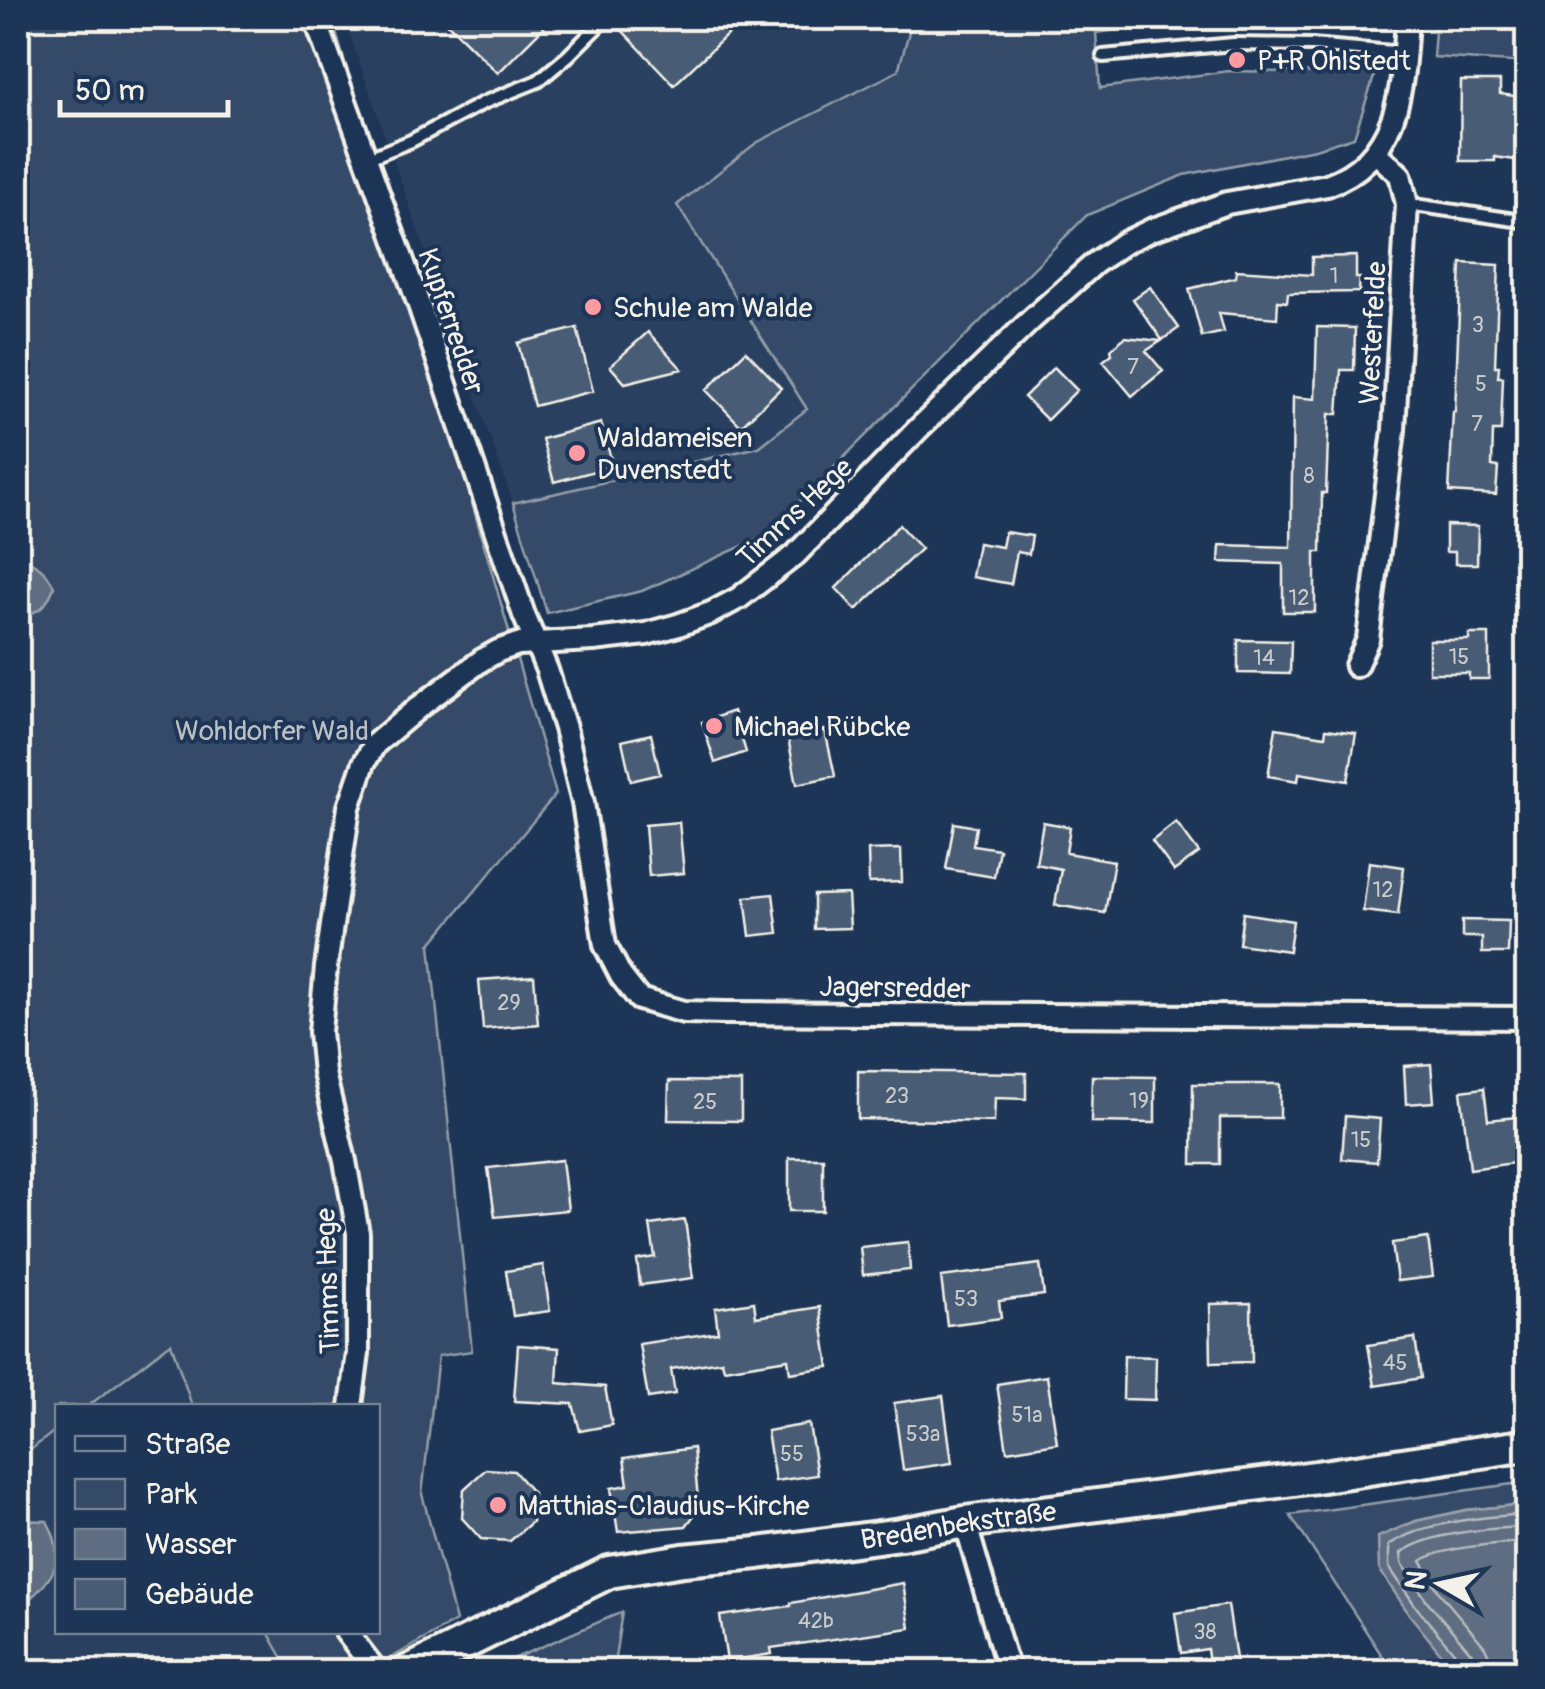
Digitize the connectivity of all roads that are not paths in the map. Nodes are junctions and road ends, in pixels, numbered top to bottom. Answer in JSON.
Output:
{"nodes":[{"id":1,"x":315,"y":18,"type":"edge"},
{"id":2,"x":606,"y":18,"type":"edge"},
{"id":3,"x":1407,"y":18,"type":"edge"},
{"id":4,"x":1405,"y":53,"type":"junction"},
{"id":5,"x":1104,"y":56,"type":"dead end"},
{"id":6,"x":1374,"y":152,"type":"junction"},
{"id":7,"x":366,"y":159,"type":"junction"},
{"id":8,"x":1406,"y":204,"type":"junction"},
{"id":9,"x":1528,"y":222,"type":"edge"},
{"id":10,"x":536,"y":642,"type":"junction"},
{"id":11,"x":1356,"y":666,"type":"dead end"},
{"id":12,"x":1528,"y":1018,"type":"edge"},
{"id":13,"x":351,"y":1404,"type":"edge"},
{"id":14,"x":1528,"y":1445,"type":"edge"},
{"id":15,"x":964,"y":1522,"type":"junction"},
{"id":16,"x":348,"y":1634,"type":"edge"},
{"id":17,"x":377,"y":1672,"type":"edge"},
{"id":18,"x":407,"y":1672,"type":"edge"},
{"id":19,"x":1011,"y":1672,"type":"edge"}],
"edges":[{"from":1,"to":7,"type":"street","name":"Kupferredder"},
{"from":2,"to":7,"type":"lane"},
{"from":3,"to":4,"type":"street"},
{"from":4,"to":5,"type":"lane"},
{"from":4,"to":6,"type":"street"},
{"from":6,"to":8,"type":"street","name":"Westerfelde"},
{"from":6,"to":10,"type":"street","name":"Timms Hege"},
{"from":7,"to":10,"type":"street","name":"Kupferredder"},
{"from":8,"to":9,"type":"lane"},
{"from":8,"to":11,"type":"street","name":"Westerfelde"},
{"from":10,"to":12,"type":"street","name":"Jagersredder"},
{"from":10,"to":13,"type":"street","name":"Timms Hege"},
{"from":14,"to":15,"type":"street","name":"Bredenbekstraße"},
{"from":15,"to":18,"type":"street","name":"Bredenbekstraße"},
{"from":15,"to":19,"type":"street"},
{"from":16,"to":17,"type":"street"}]}
